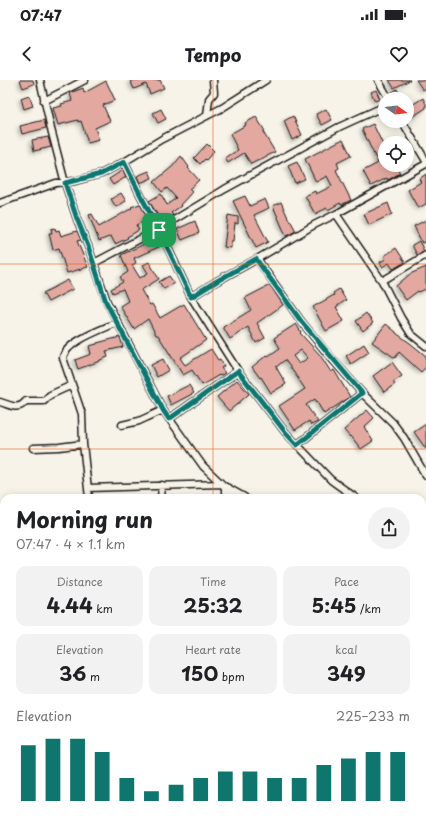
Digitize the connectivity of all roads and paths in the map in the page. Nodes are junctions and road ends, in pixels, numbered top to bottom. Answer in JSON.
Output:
{"nodes":[{"id":1,"x":40,"y":80,"type":"edge"},
{"id":2,"x":85,"y":80,"type":"edge"},
{"id":3,"x":213,"y":80,"type":"edge"},
{"id":4,"x":266,"y":80,"type":"edge"},
{"id":5,"x":378,"y":80,"type":"edge"},
{"id":6,"x":385,"y":92,"type":"edge"},
{"id":7,"x":44,"y":101,"type":"junction"},
{"id":8,"x":378,"y":109,"type":"edge"},
{"id":9,"x":207,"y":116,"type":"junction"},
{"id":10,"x":406,"y":128,"type":"edge"},
{"id":11,"x":124,"y":162,"type":"junction"},
{"id":12,"x":426,"y":163,"type":"edge"},
{"id":13,"x":65,"y":183,"type":"junction"},
{"id":14,"x":0,"y":202,"type":"edge"},
{"id":15,"x":336,"y":214,"type":"junction"},
{"id":16,"x":159,"y":230,"type":"junction"},
{"id":17,"x":426,"y":255,"type":"edge"},
{"id":18,"x":256,"y":259,"type":"junction"},
{"id":19,"x":94,"y":263,"type":"junction"},
{"id":20,"x":382,"y":281,"type":"junction"},
{"id":21,"x":191,"y":297,"type":"junction"},
{"id":22,"x":116,"y":323,"type":"junction"},
{"id":23,"x":425,"y":345,"type":"edge"},
{"id":24,"x":238,"y":371,"type":"junction"},
{"id":25,"x":72,"y":384,"type":"junction"},
{"id":26,"x":362,"y":393,"type":"junction"},
{"id":27,"x":0,"y":402,"type":"edge"},
{"id":28,"x":163,"y":410,"type":"junction"},
{"id":29,"x":169,"y":419,"type":"junction"},
{"id":30,"x":122,"y":425,"type":"dead end"},
{"id":31,"x":83,"y":444,"type":"junction"},
{"id":32,"x":297,"y":445,"type":"junction"},
{"id":33,"x":33,"y":448,"type":"dead end"},
{"id":34,"x":426,"y":476,"type":"edge"},
{"id":35,"x":162,"y":485,"type":"junction"},
{"id":36,"x":223,"y":486,"type":"junction"},
{"id":37,"x":88,"y":488,"type":"junction"},
{"id":38,"x":89,"y":494,"type":"edge"},
{"id":39,"x":161,"y":494,"type":"edge"},
{"id":40,"x":225,"y":494,"type":"edge"},
{"id":41,"x":237,"y":494,"type":"edge"},
{"id":42,"x":350,"y":494,"type":"edge"}],
"edges":[{"from":1,"to":7,"type":"street"},
{"from":2,"to":7,"type":"street"},
{"from":3,"to":9,"type":"street"},
{"from":4,"to":9,"type":"street"},
{"from":5,"to":6,"type":"street"},
{"from":7,"to":13,"type":"street"},
{"from":8,"to":16,"type":"street"},
{"from":9,"to":11,"type":"street"},
{"from":10,"to":12,"type":"street"},
{"from":11,"to":13,"type":"street"},
{"from":11,"to":16,"type":"street"},
{"from":12,"to":15,"type":"street"},
{"from":13,"to":14,"type":"street"},
{"from":13,"to":19,"type":"street"},
{"from":15,"to":18,"type":"street"},
{"from":15,"to":20,"type":"street"},
{"from":16,"to":19,"type":"street"},
{"from":16,"to":21,"type":"street"},
{"from":17,"to":20,"type":"street"},
{"from":18,"to":21,"type":"street"},
{"from":18,"to":26,"type":"street"},
{"from":19,"to":22,"type":"street"},
{"from":20,"to":23,"type":"street"},
{"from":21,"to":24,"type":"street"},
{"from":22,"to":25,"type":"street"},
{"from":22,"to":28,"type":"street"},
{"from":24,"to":29,"type":"street"},
{"from":24,"to":32,"type":"street"},
{"from":25,"to":27,"type":"street"},
{"from":25,"to":31,"type":"street"},
{"from":26,"to":32,"type":"street"},
{"from":26,"to":34,"type":"street"},
{"from":28,"to":29,"type":"street"},
{"from":28,"to":30,"type":"street"},
{"from":29,"to":36,"type":"street"},
{"from":31,"to":33,"type":"street"},
{"from":31,"to":37,"type":"street"},
{"from":32,"to":42,"type":"street"},
{"from":35,"to":36,"type":"street"},
{"from":35,"to":37,"type":"street"},
{"from":35,"to":39,"type":"street"},
{"from":36,"to":40,"type":"street"},
{"from":36,"to":41,"type":"street"},
{"from":37,"to":38,"type":"street"}]}
